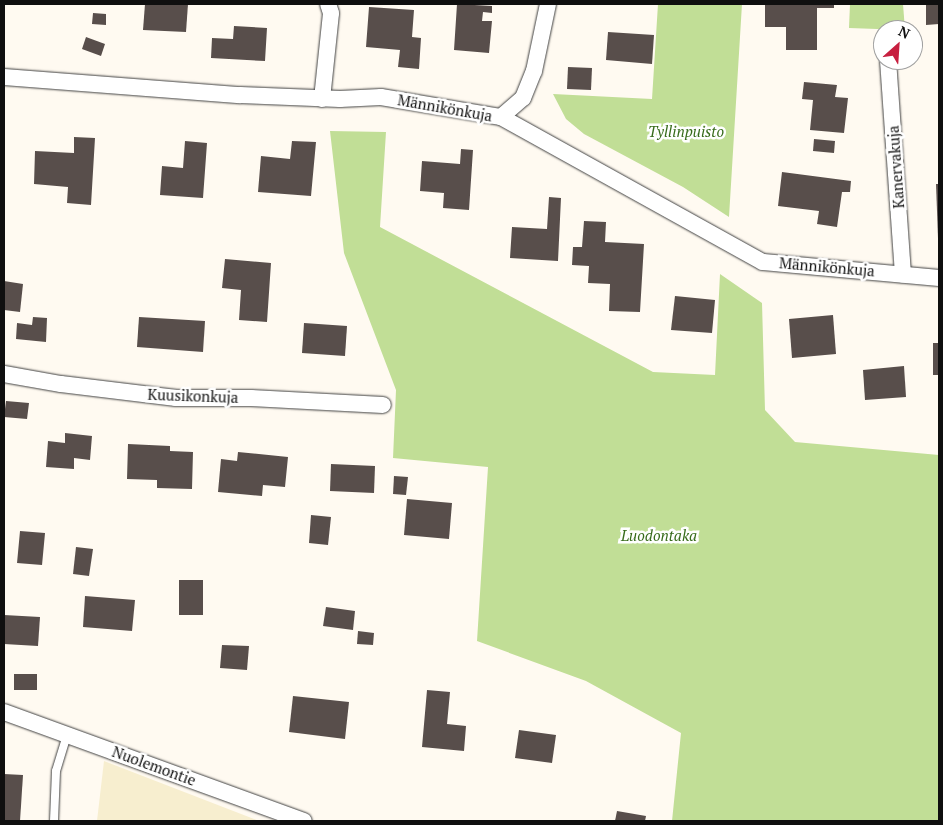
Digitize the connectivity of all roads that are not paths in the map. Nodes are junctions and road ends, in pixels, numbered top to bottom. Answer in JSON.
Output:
{"nodes":[{"id":1,"x":328,"y":4,"type":"edge"},
{"id":2,"x":548,"y":4,"type":"edge"},
{"id":3,"x":889,"y":70,"type":"edge"},
{"id":4,"x":4,"y":76,"type":"edge"},
{"id":5,"x":322,"y":99,"type":"junction"},
{"id":6,"x":501,"y":117,"type":"junction"},
{"id":7,"x":903,"y":274,"type":"junction"},
{"id":8,"x":939,"y":278,"type":"edge"},
{"id":9,"x":4,"y":374,"type":"edge"},
{"id":10,"x":383,"y":405,"type":"dead end"},
{"id":11,"x":4,"y":712,"type":"edge"},
{"id":12,"x":67,"y":734,"type":"junction"},
{"id":13,"x":54,"y":821,"type":"edge"},
{"id":14,"x":304,"y":821,"type":"edge"}],
"edges":[{"from":1,"to":5,"type":"street"},
{"from":2,"to":6,"type":"street"},
{"from":3,"to":7,"type":"street","name":"Kanervakuja"},
{"from":4,"to":5,"type":"street","name":"Männikönkuja"},
{"from":5,"to":6,"type":"street","name":"Männikönkuja"},
{"from":6,"to":7,"type":"street","name":"Männikönkuja"},
{"from":7,"to":8,"type":"street","name":"Männikönkuja"},
{"from":9,"to":10,"type":"street","name":"Kuusikonkuja"},
{"from":11,"to":12,"type":"street","name":"Nuolemontie"},
{"from":12,"to":13,"type":"lane"},
{"from":12,"to":14,"type":"street","name":"Nuolemontie"}]}
